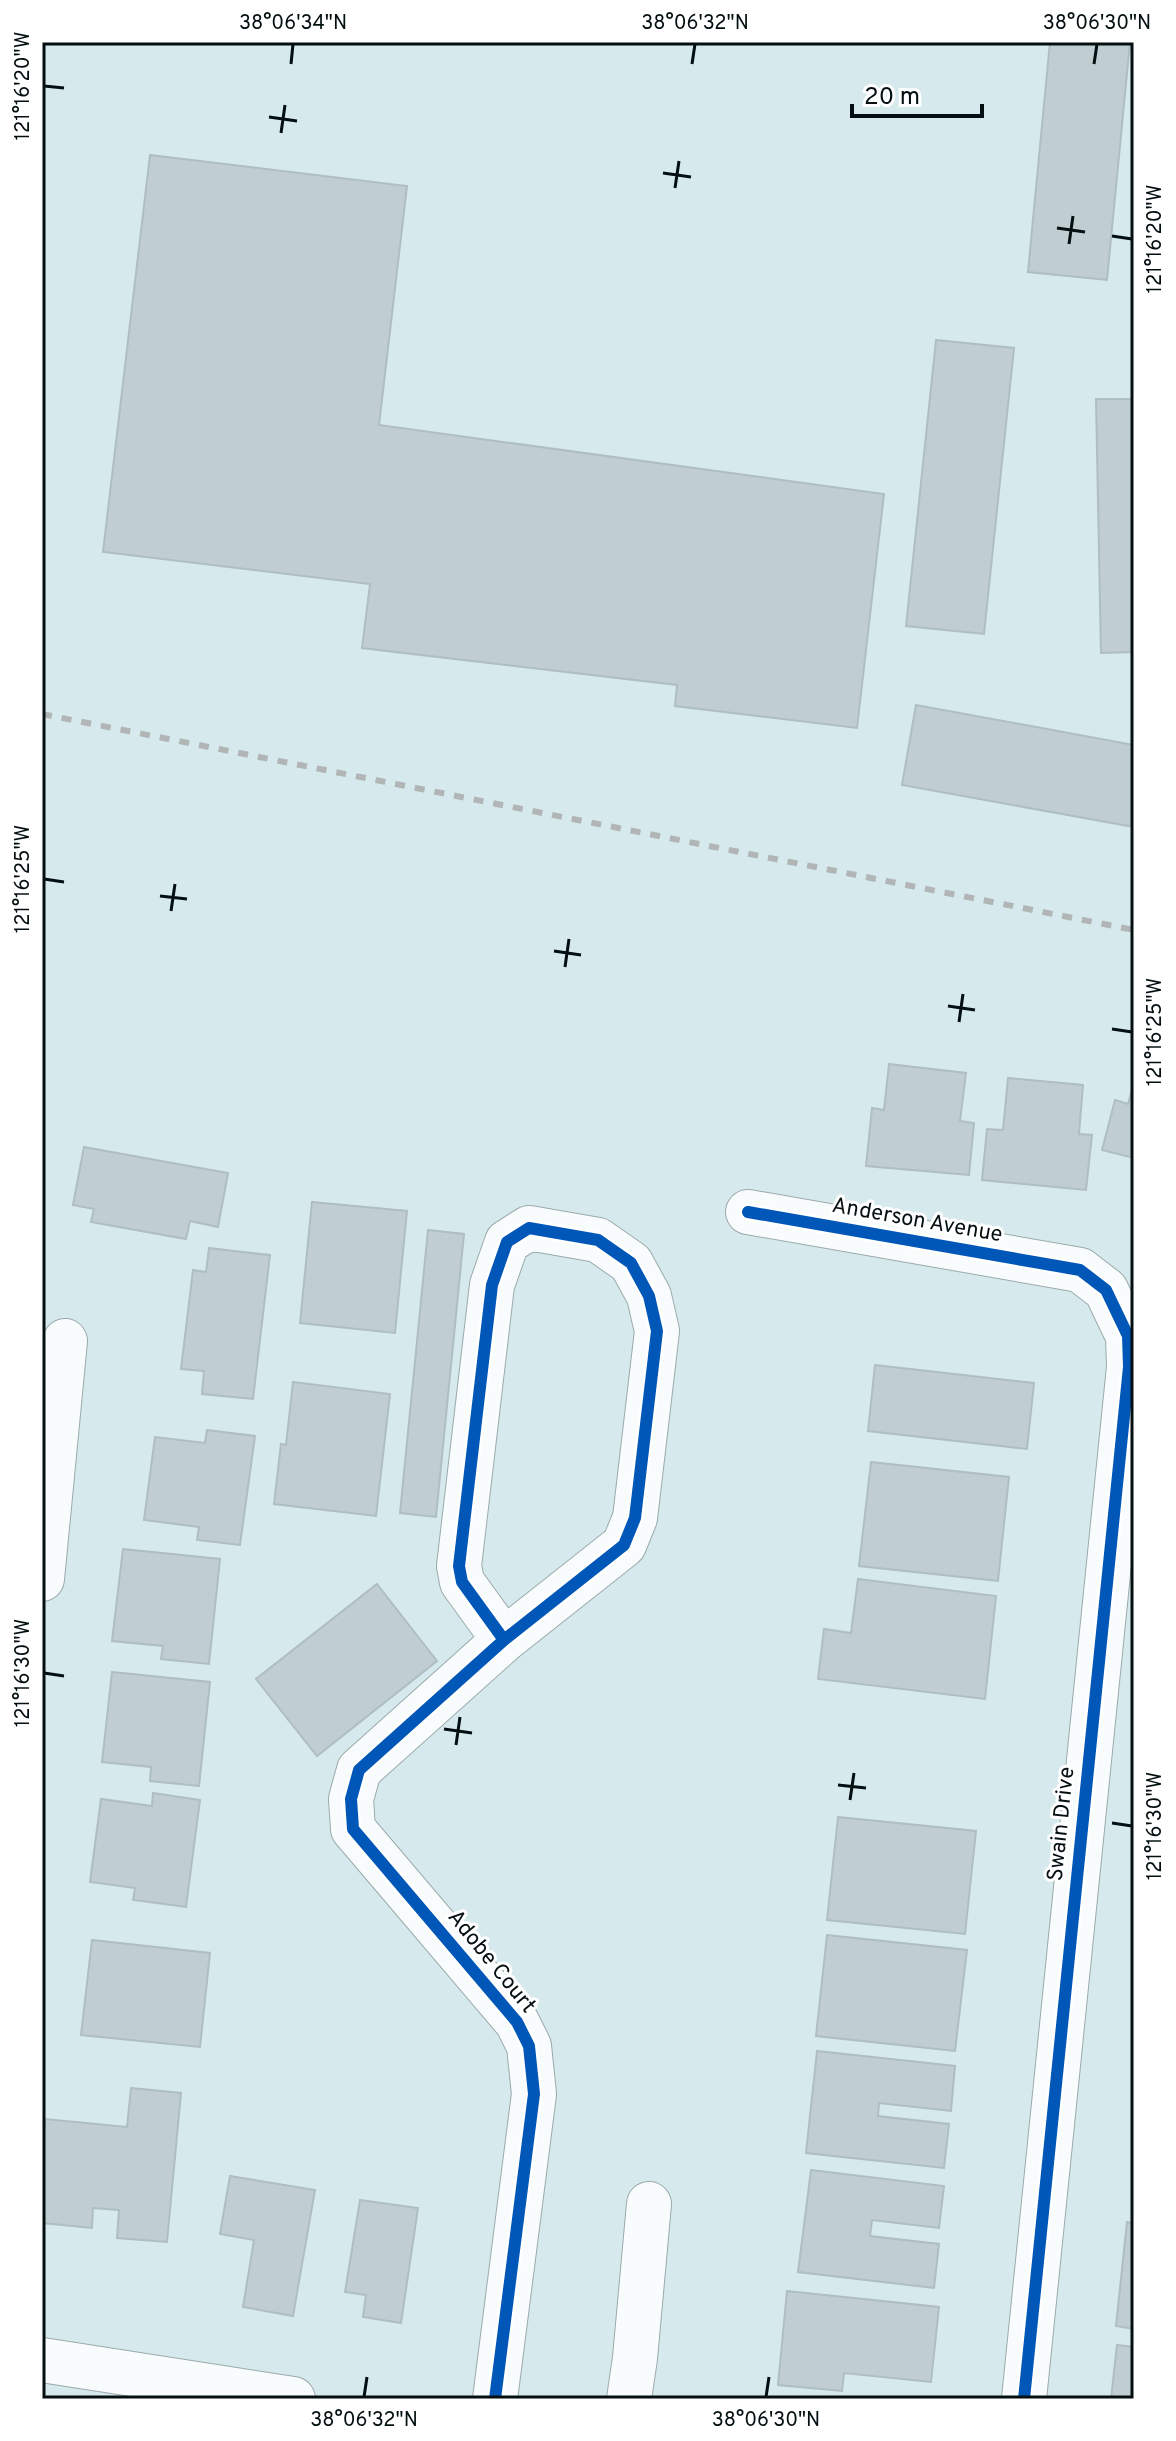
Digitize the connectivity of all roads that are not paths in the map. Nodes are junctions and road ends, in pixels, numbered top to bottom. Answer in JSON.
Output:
{"nodes":[{"id":1,"x":748,"y":1212,"type":"dead end"},
{"id":2,"x":1080,"y":1270,"type":"joint"},
{"id":3,"x":65,"y":1341,"type":"dead end"},
{"id":4,"x":42,"y":1579,"type":"edge"},
{"id":5,"x":504,"y":1640,"type":"junction"},
{"id":6,"x":649,"y":2204,"type":"dead end"},
{"id":7,"x":42,"y":2360,"type":"edge"},
{"id":8,"x":293,"y":2399,"type":"edge"},
{"id":9,"x":495,"y":2399,"type":"edge"},
{"id":10,"x":629,"y":2399,"type":"edge"},
{"id":11,"x":1024,"y":2399,"type":"edge"}],
"edges":[{"from":1,"to":2,"type":"street","name":"Anderson Avenue"},
{"from":2,"to":11,"type":"street","name":"Swain Drive"},
{"from":3,"to":4,"type":"street"},
{"from":5,"to":5,"type":"street","name":"Adobe Court"},
{"from":5,"to":9,"type":"street","name":"Adobe Court"},
{"from":6,"to":10,"type":"street"},
{"from":7,"to":8,"type":"street"}]}
